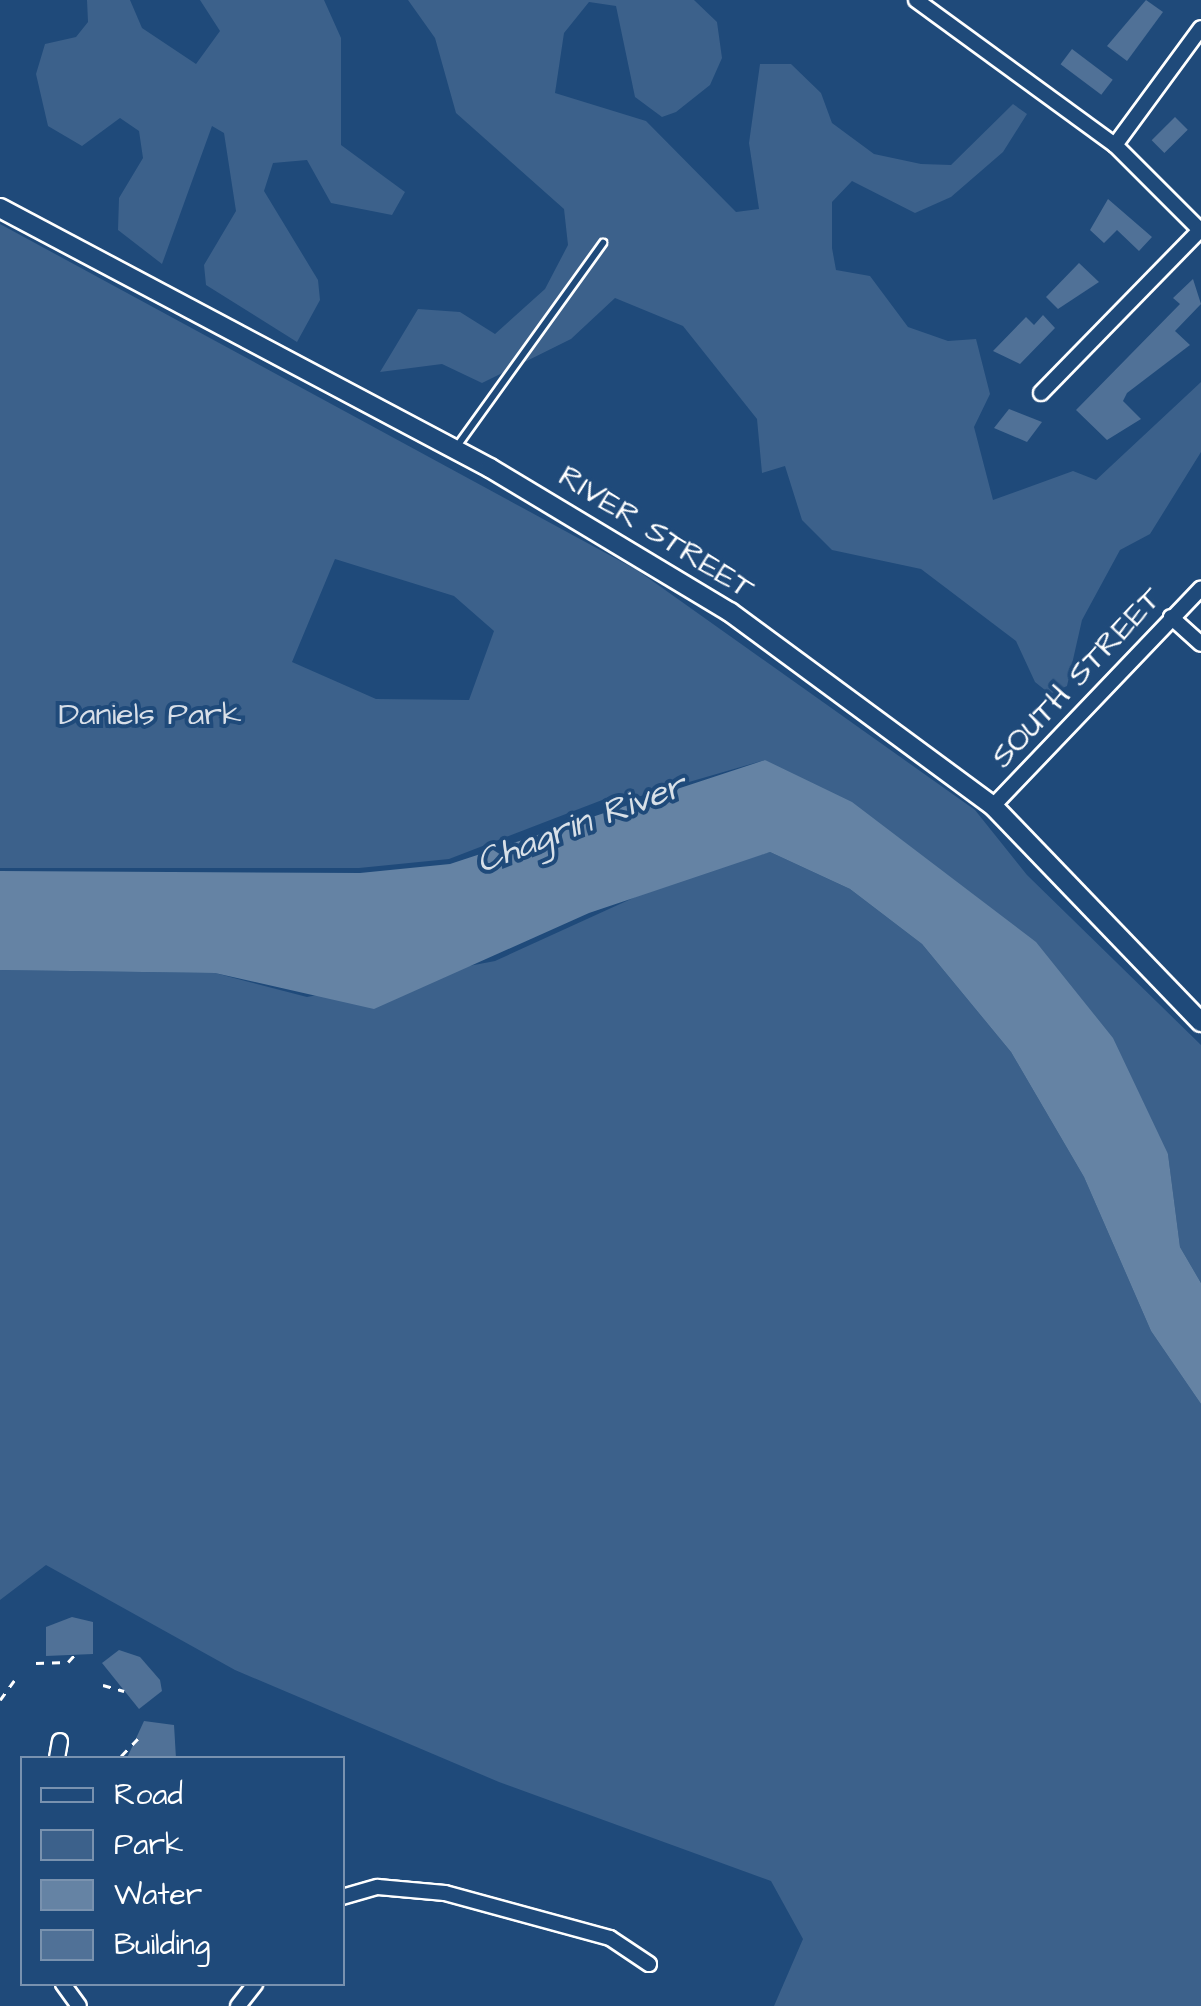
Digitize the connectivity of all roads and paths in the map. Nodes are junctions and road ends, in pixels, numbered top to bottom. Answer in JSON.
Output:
{"nodes":[{"id":1,"x":916,"y":0,"type":"edge"},
{"id":2,"x":1201,"y":28,"type":"edge"},
{"id":3,"x":1115,"y":145,"type":"junction"},
{"id":4,"x":0,"y":208,"type":"edge"},
{"id":5,"x":1200,"y":230,"type":"edge"},
{"id":6,"x":603,"y":243,"type":"dead end"},
{"id":7,"x":1040,"y":393,"type":"dead end"},
{"id":8,"x":454,"y":450,"type":"junction"},
{"id":9,"x":1201,"y":588,"type":"edge"},
{"id":10,"x":1171,"y":617,"type":"junction"},
{"id":11,"x":1201,"y":644,"type":"edge"},
{"id":12,"x":993,"y":806,"type":"junction"},
{"id":13,"x":1201,"y":1022,"type":"edge"},
{"id":14,"x":78,"y":1651,"type":"dead end"},
{"id":15,"x":36,"y":1663,"type":"dead end"},
{"id":16,"x":14,"y":1681,"type":"dead end"},
{"id":17,"x":104,"y":1685,"type":"dead end"},
{"id":18,"x":124,"y":1691,"type":"dead end"},
{"id":19,"x":0,"y":1700,"type":"edge"},
{"id":20,"x":142,"y":1734,"type":"dead end"},
{"id":21,"x":60,"y":1741,"type":"dead end"},
{"id":22,"x":57,"y":1756,"type":"edge"},
{"id":23,"x":121,"y":1756,"type":"dead end"},
{"id":24,"x":345,"y":1897,"type":"edge"},
{"id":25,"x":649,"y":1964,"type":"dead end"},
{"id":26,"x":253,"y":1986,"type":"edge"},
{"id":27,"x":238,"y":2006,"type":"edge"}],
"edges":[{"from":1,"to":3,"type":"street"},
{"from":2,"to":3,"type":"street"},
{"from":3,"to":5,"type":"street"},
{"from":4,"to":8,"type":"main road","name":"RIVER STREET"},
{"from":5,"to":7,"type":"street"},
{"from":6,"to":8,"type":"lane"},
{"from":8,"to":12,"type":"main road","name":"RIVER STREET"},
{"from":9,"to":10,"type":"street","name":"SOUTH STREET"},
{"from":10,"to":11,"type":"street"},
{"from":10,"to":12,"type":"street","name":"SOUTH STREET"},
{"from":12,"to":13,"type":"main road","name":"RIVER STREET"},
{"from":14,"to":15,"type":"path"},
{"from":16,"to":19,"type":"path"},
{"from":17,"to":18,"type":"path"},
{"from":20,"to":23,"type":"path"},
{"from":21,"to":22,"type":"street"},
{"from":24,"to":25,"type":"street"},
{"from":26,"to":27,"type":"street"}]}
